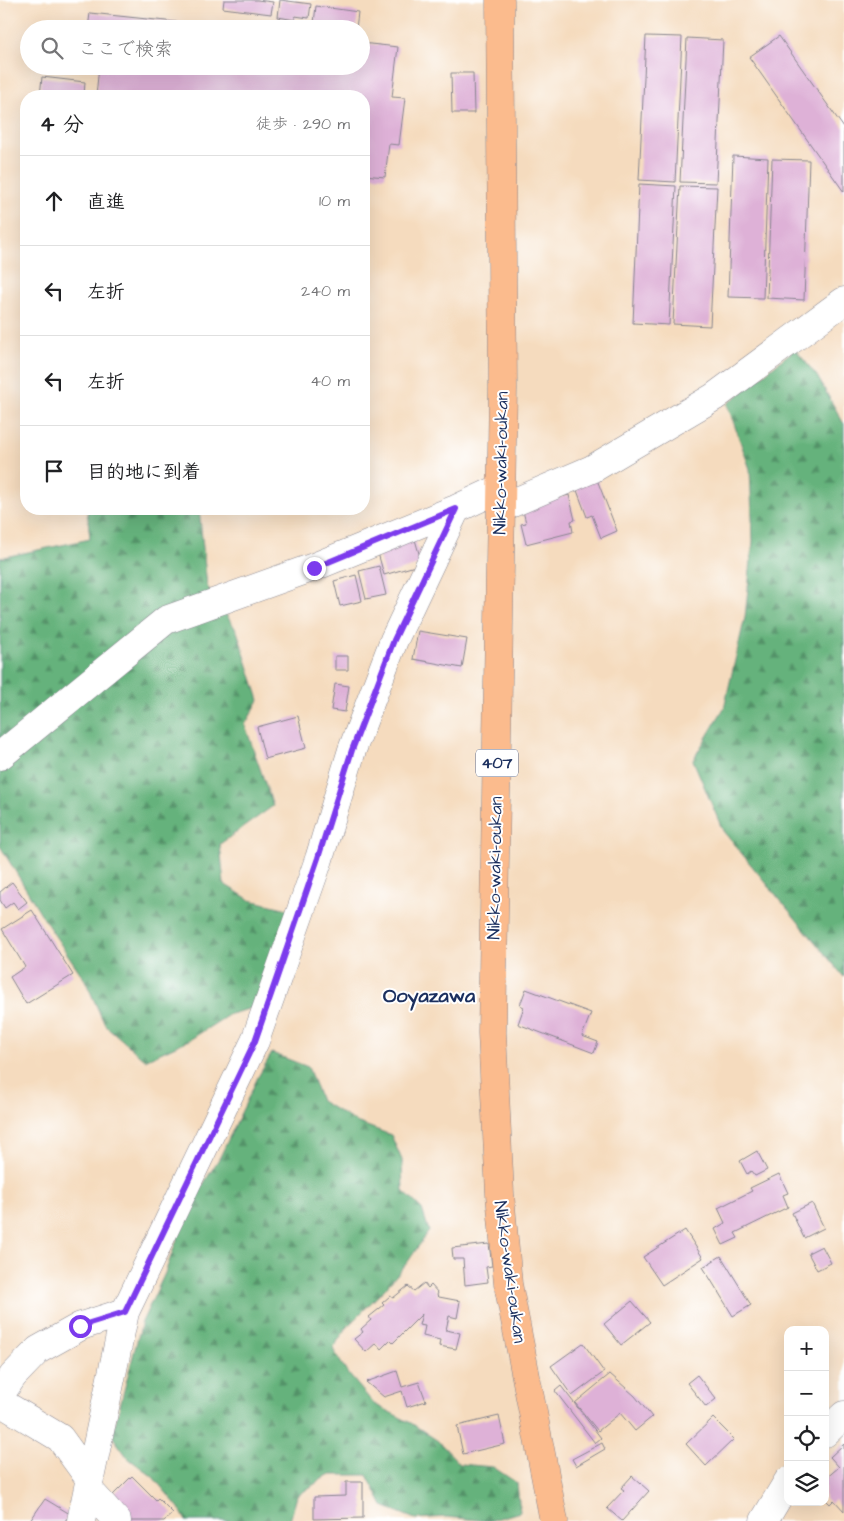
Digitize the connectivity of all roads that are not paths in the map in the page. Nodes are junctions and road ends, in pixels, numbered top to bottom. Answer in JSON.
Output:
{"nodes":[{"id":1,"x":500,"y":0,"type":"edge"},
{"id":2,"x":844,"y":301,"type":"edge"},
{"id":3,"x":501,"y":498,"type":"junction"},
{"id":4,"x":456,"y":509,"type":"junction"},
{"id":5,"x":0,"y":756,"type":"edge"},
{"id":6,"x":125,"y":1312,"type":"junction"},
{"id":7,"x":0,"y":1394,"type":"edge"},
{"id":8,"x":0,"y":1402,"type":"edge"},
{"id":9,"x":844,"y":1415,"type":"edge"},
{"id":10,"x":829,"y":1429,"type":"edge"},
{"id":11,"x":88,"y":1484,"type":"junction"},
{"id":12,"x":784,"y":1488,"type":"edge"},
{"id":13,"x":81,"y":1521,"type":"edge"},
{"id":14,"x":117,"y":1521,"type":"edge"},
{"id":15,"x":554,"y":1521,"type":"edge"},
{"id":16,"x":764,"y":1521,"type":"edge"}],
"edges":[{"from":1,"to":3,"type":"highway","name":"Nikko-waki-oukan","number":"407"},
{"from":2,"to":3,"type":"street"},
{"from":3,"to":4,"type":"street"},
{"from":3,"to":15,"type":"highway","name":"Nikko-waki-oukan","number":"407"},
{"from":4,"to":5,"type":"street"},
{"from":4,"to":6,"type":"street"},
{"from":6,"to":7,"type":"street"},
{"from":6,"to":11,"type":"street"},
{"from":8,"to":11,"type":"street"},
{"from":9,"to":10,"type":"street"},
{"from":11,"to":13,"type":"street"},
{"from":11,"to":14,"type":"street"},
{"from":12,"to":16,"type":"street"}]}
